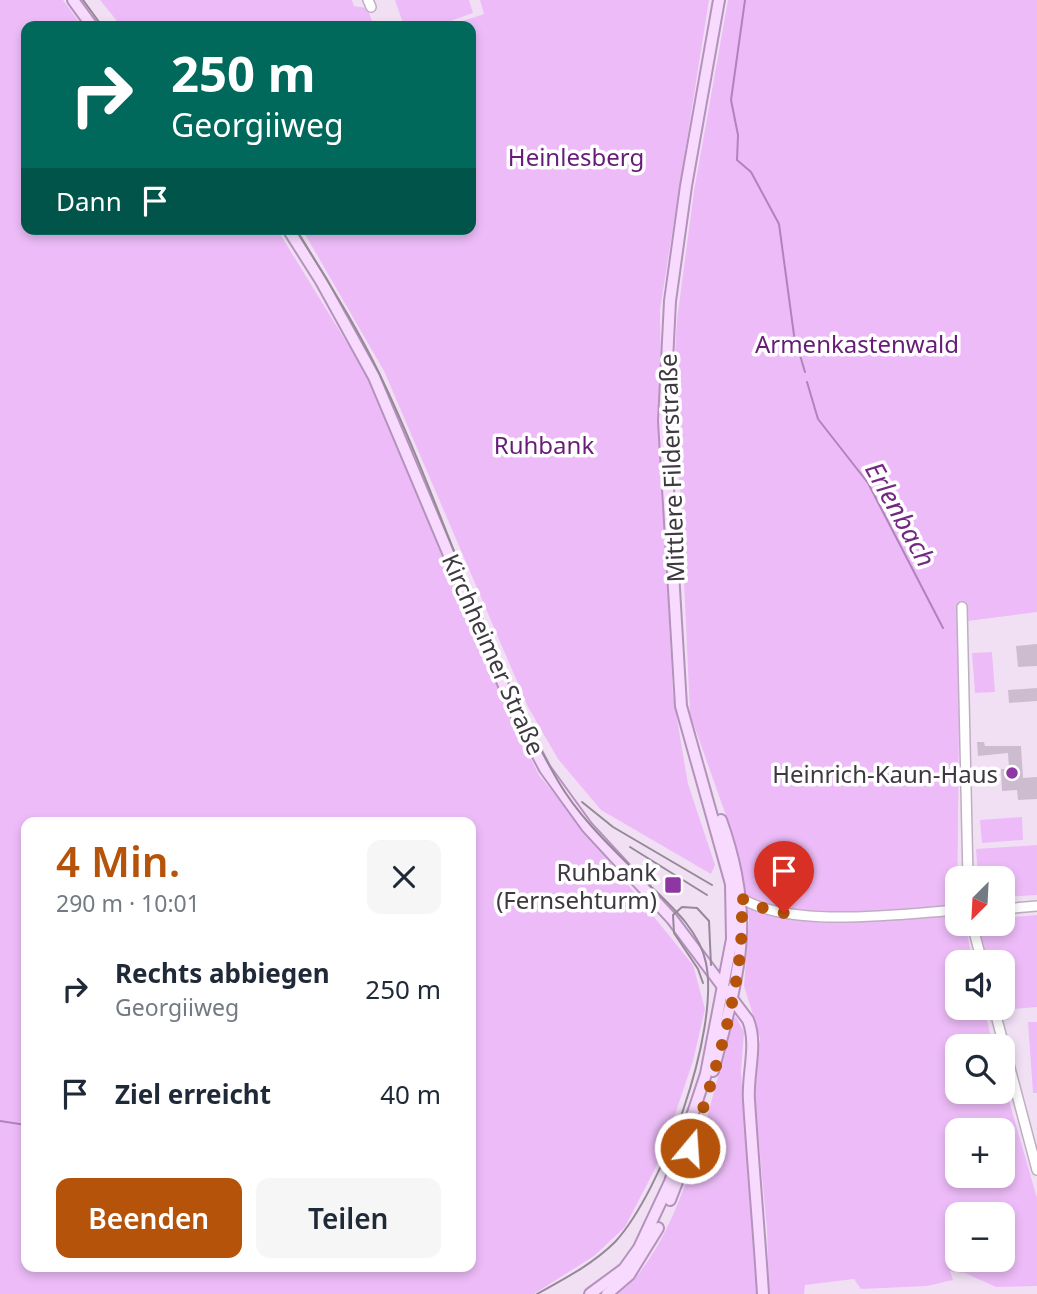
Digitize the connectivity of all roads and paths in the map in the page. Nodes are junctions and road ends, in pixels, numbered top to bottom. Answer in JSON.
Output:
{"nodes":[{"id":1,"x":74,"y":0,"type":"edge"},
{"id":2,"x":719,"y":0,"type":"edge"},
{"id":3,"x":89,"y":21,"type":"edge"},
{"id":4,"x":292,"y":235,"type":"edge"},
{"id":5,"x":962,"y":607,"type":"dead end"},
{"id":6,"x":697,"y":771,"type":"junction"},
{"id":7,"x":968,"y":866,"type":"edge"},
{"id":8,"x":731,"y":884,"type":"junction"},
{"id":9,"x":741,"y":898,"type":"junction"},
{"id":10,"x":1037,"y":906,"type":"edge"},
{"id":11,"x":1015,"y":908,"type":"edge"},
{"id":12,"x":945,"y":910,"type":"edge"},
{"id":13,"x":732,"y":939,"type":"junction"},
{"id":14,"x":704,"y":959,"type":"junction"},
{"id":15,"x":728,"y":991,"type":"junction"},
{"id":16,"x":997,"y":1020,"type":"edge"},
{"id":17,"x":1037,"y":1170,"type":"edge"},
{"id":18,"x":590,"y":1294,"type":"edge"},
{"id":19,"x":607,"y":1294,"type":"edge"},
{"id":20,"x":763,"y":1294,"type":"edge"}],
"edges":[{"from":1,"to":3,"type":"main road"},
{"from":2,"to":6,"type":"main road","name":"Mittlere Filderstraße"},
{"from":4,"to":14,"type":"main road","name":"Kirchheimer Straße"},
{"from":5,"to":7,"type":"street"},
{"from":6,"to":8,"type":"main road","name":"Mittlere Filderstraße"},
{"from":6,"to":9,"type":"main road","name":"Mittlere Filderstraße"},
{"from":8,"to":9,"type":"main road"},
{"from":8,"to":13,"type":"main road","name":"Mittlere Filderstraße"},
{"from":9,"to":12,"type":"street"},
{"from":9,"to":15,"type":"main road","name":"Mittlere Filderstraße"},
{"from":10,"to":11,"type":"street"},
{"from":13,"to":14,"type":"main road"},
{"from":13,"to":15,"type":"main road","name":"Mittlere Filderstraße"},
{"from":14,"to":15,"type":"main road","name":"Kirchheimer Straße"},
{"from":15,"to":18,"type":"main road","name":"Mittlere Filderstraße"},
{"from":15,"to":19,"type":"main road","name":"Mittlere Filderstraße"},
{"from":15,"to":20,"type":"main road","name":"Kirchheimer Straße"},
{"from":16,"to":17,"type":"street"}]}
